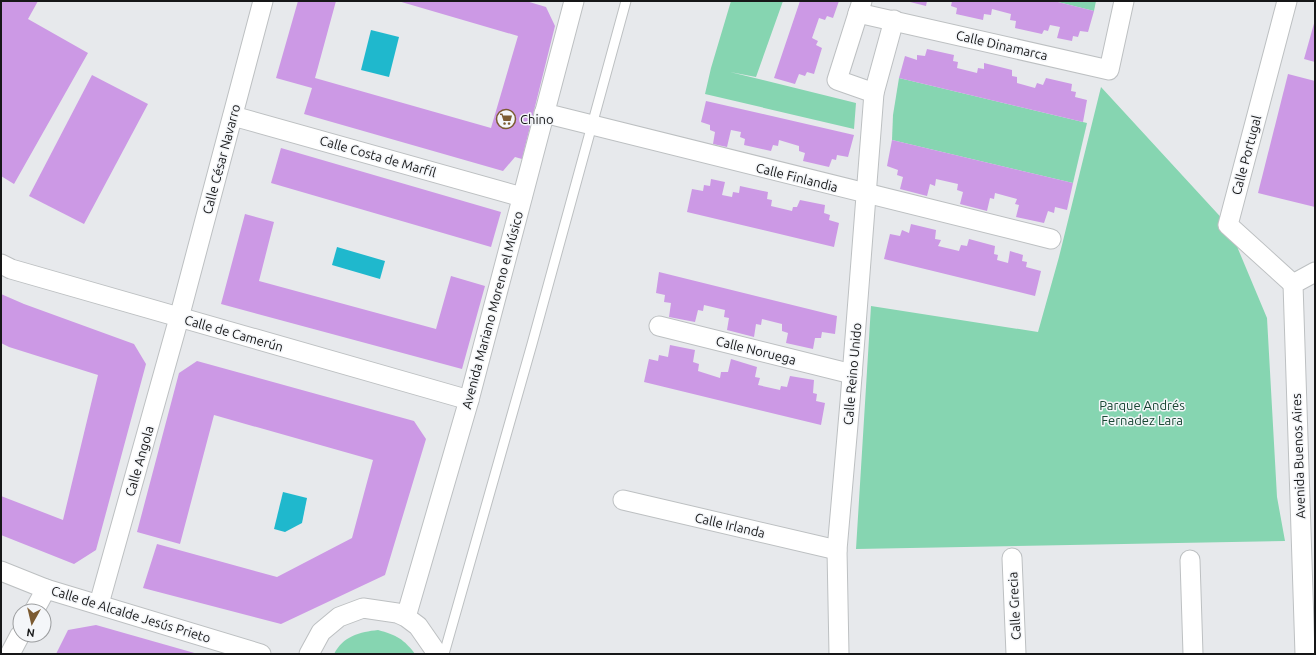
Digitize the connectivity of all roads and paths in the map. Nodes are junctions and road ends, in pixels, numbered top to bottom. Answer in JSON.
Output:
{"nodes":[{"id":1,"x":263,"y":1,"type":"edge"},
{"id":2,"x":574,"y":1,"type":"edge"},
{"id":3,"x":626,"y":1,"type":"edge"},
{"id":4,"x":1124,"y":1,"type":"edge"},
{"id":5,"x":1287,"y":1,"type":"edge"},
{"id":6,"x":860,"y":7,"type":"edge"},
{"id":7,"x":894,"y":20,"type":"junction"},
{"id":8,"x":874,"y":93,"type":"junction"},
{"id":9,"x":544,"y":113,"type":"junction"},
{"id":10,"x":233,"y":116,"type":"junction"},
{"id":11,"x":593,"y":125,"type":"junction"},
{"id":12,"x":867,"y":194,"type":"junction"},
{"id":13,"x":522,"y":197,"type":"junction"},
{"id":14,"x":1051,"y":239,"type":"dead end"},
{"id":15,"x":1,"y":264,"type":"edge"},
{"id":16,"x":1315,"y":272,"type":"edge"},
{"id":17,"x":1293,"y":284,"type":"junction"},
{"id":18,"x":179,"y":318,"type":"junction"},
{"id":19,"x":659,"y":326,"type":"dead end"},
{"id":20,"x":852,"y":374,"type":"junction"},
{"id":21,"x":469,"y":400,"type":"junction"},
{"id":22,"x":623,"y":500,"type":"dead end"},
{"id":23,"x":837,"y":550,"type":"junction"},
{"id":24,"x":1012,"y":558,"type":"dead end"},
{"id":25,"x":1190,"y":560,"type":"dead end"},
{"id":26,"x":1,"y":571,"type":"edge"},
{"id":27,"x":46,"y":589,"type":"junction"},
{"id":28,"x":38,"y":603,"type":"edge"},
{"id":29,"x":99,"y":604,"type":"junction"},
{"id":30,"x":406,"y":617,"type":"junction"},
{"id":31,"x":16,"y":643,"type":"edge"},
{"id":32,"x":10,"y":654,"type":"edge"},
{"id":33,"x":262,"y":654,"type":"edge"},
{"id":34,"x":308,"y":654,"type":"edge"},
{"id":35,"x":435,"y":654,"type":"edge"},
{"id":36,"x":444,"y":654,"type":"edge"},
{"id":37,"x":839,"y":654,"type":"edge"},
{"id":38,"x":1016,"y":654,"type":"edge"},
{"id":39,"x":1193,"y":654,"type":"edge"},
{"id":40,"x":1305,"y":654,"type":"edge"}],
"edges":[{"from":1,"to":10,"type":"street","name":"Calle César Navarro"},
{"from":2,"to":9,"type":"street","name":"Avenida Mariano Moreno el Músico"},
{"from":3,"to":11,"type":"lane"},
{"from":4,"to":7,"type":"street","name":"Calle Dinamarca"},
{"from":5,"to":17,"type":"street","name":"Calle Portugal"},
{"from":6,"to":7,"type":"street","name":"Calle Dinamarca"},
{"from":6,"to":8,"type":"street"},
{"from":7,"to":8,"type":"street","name":"Calle Reino Unido"},
{"from":8,"to":12,"type":"street","name":"Calle Reino Unido"},
{"from":9,"to":11,"type":"street","name":"Calle Finlandia"},
{"from":9,"to":13,"type":"street","name":"Avenida Mariano Moreno el Músico"},
{"from":10,"to":13,"type":"street","name":"Calle Costa de Marfíl"},
{"from":10,"to":18,"type":"street","name":"Calle César Navarro"},
{"from":11,"to":12,"type":"street","name":"Calle Finlandia"},
{"from":11,"to":36,"type":"lane"},
{"from":12,"to":14,"type":"street","name":"Calle Finlandia"},
{"from":12,"to":20,"type":"street","name":"Calle Reino Unido"},
{"from":13,"to":21,"type":"street","name":"Avenida Mariano Moreno el Músico"},
{"from":15,"to":18,"type":"street","name":"Calle de Camerún"},
{"from":16,"to":17,"type":"street"},
{"from":17,"to":40,"type":"street","name":"Avenida Buenos Aires"},
{"from":18,"to":21,"type":"street","name":"Calle de Camerún"},
{"from":18,"to":29,"type":"street","name":"Calle Angola"},
{"from":19,"to":20,"type":"street","name":"Calle Noruega"},
{"from":20,"to":23,"type":"street","name":"Calle Reino Unido"},
{"from":21,"to":30,"type":"street","name":"Avenida Mariano Moreno el Músico"},
{"from":22,"to":23,"type":"street","name":"Calle Irlanda"},
{"from":23,"to":37,"type":"street","name":"Calle Reino Unido"},
{"from":24,"to":38,"type":"street","name":"Calle Grecia"},
{"from":25,"to":39,"type":"street"},
{"from":26,"to":27,"type":"street","name":"Calle de Alcalde Jesús Prieto"},
{"from":27,"to":28,"type":"street"},
{"from":27,"to":29,"type":"street","name":"Calle de Alcalde Jesús Prieto"},
{"from":29,"to":33,"type":"street","name":"Calle de Alcalde Jesús Prieto"},
{"from":30,"to":34,"type":"street"},
{"from":30,"to":35,"type":"street"},
{"from":31,"to":32,"type":"street"}]}
